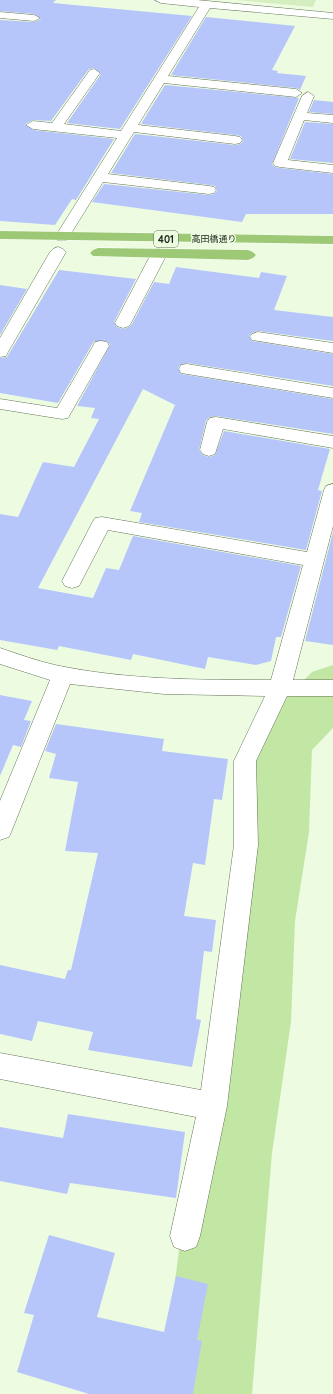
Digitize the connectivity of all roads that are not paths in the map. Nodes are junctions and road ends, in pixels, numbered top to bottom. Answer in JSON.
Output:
{"nodes":[{"id":1,"x":161,"y":0,"type":"edge"},
{"id":2,"x":206,"y":4,"type":"junction"},
{"id":3,"x":330,"y":12,"type":"edge"},
{"id":4,"x":0,"y":15,"type":"edge"},
{"id":5,"x":34,"y":18,"type":"dead end"},
{"id":6,"x":94,"y":73,"type":"dead end"},
{"id":7,"x":160,"y":79,"type":"junction"},
{"id":8,"x":300,"y":116,"type":"junction"},
{"id":9,"x":333,"y":119,"type":"edge"},
{"id":10,"x":33,"y":125,"type":"dead end"},
{"id":11,"x":56,"y":127,"type":"junction"},
{"id":12,"x":128,"y":131,"type":"junction"},
{"id":13,"x":235,"y":140,"type":"dead end"},
{"id":14,"x":333,"y":169,"type":"edge"},
{"id":15,"x":99,"y":177,"type":"junction"},
{"id":16,"x":209,"y":190,"type":"dead end"},
{"id":17,"x":0,"y":235,"type":"edge"},
{"id":18,"x":333,"y":240,"type":"edge"},
{"id":19,"x":69,"y":249,"type":"junction"},
{"id":20,"x":38,"y":252,"type":"dead end"},
{"id":21,"x":159,"y":254,"type":"junction"},
{"id":22,"x":264,"y":255,"type":"dead end"},
{"id":23,"x":123,"y":322,"type":"dead end"},
{"id":24,"x":258,"y":337,"type":"dead end"},
{"id":25,"x":101,"y":346,"type":"dead end"},
{"id":26,"x":333,"y":348,"type":"edge"},
{"id":27,"x":0,"y":352,"type":"edge"},
{"id":28,"x":187,"y":369,"type":"dead end"},
{"id":29,"x":333,"y":393,"type":"edge"},
{"id":30,"x":0,"y":404,"type":"edge"},
{"id":31,"x":333,"y":442,"type":"edge"},
{"id":32,"x":209,"y":450,"type":"dead end"},
{"id":33,"x":333,"y":490,"type":"edge"},
{"id":34,"x":315,"y":560,"type":"junction"},
{"id":35,"x":72,"y":581,"type":"dead end"},
{"id":36,"x":0,"y":656,"type":"edge"},
{"id":37,"x":63,"y":675,"type":"junction"},
{"id":38,"x":280,"y":688,"type":"junction"},
{"id":39,"x":333,"y":688,"type":"edge"},
{"id":40,"x":0,"y":830,"type":"edge"},
{"id":41,"x":0,"y":1066,"type":"edge"},
{"id":42,"x":213,"y":1106,"type":"junction"},
{"id":43,"x":185,"y":1236,"type":"dead end"}],
"edges":[{"from":1,"to":2,"type":"street"},
{"from":2,"to":3,"type":"street"},
{"from":2,"to":7,"type":"street"},
{"from":4,"to":5,"type":"street"},
{"from":6,"to":11,"type":"street"},
{"from":7,"to":8,"type":"street"},
{"from":7,"to":12,"type":"street"},
{"from":8,"to":9,"type":"street"},
{"from":8,"to":14,"type":"street"},
{"from":10,"to":11,"type":"street"},
{"from":11,"to":12,"type":"street"},
{"from":12,"to":13,"type":"street"},
{"from":12,"to":15,"type":"street"},
{"from":15,"to":16,"type":"street"},
{"from":15,"to":19,"type":"street"},
{"from":17,"to":19,"type":"highway","name":"高田橋通り","number":"401"},
{"from":18,"to":19,"type":"highway","name":"高田橋通り","number":"401"},
{"from":19,"to":20,"type":"highway","name":"高田橋通り","number":"401"},
{"from":19,"to":21,"type":"highway","name":"高田橋通り","number":"401"},
{"from":19,"to":27,"type":"street"},
{"from":21,"to":22,"type":"highway","name":"高田橋通り","number":"401"},
{"from":21,"to":23,"type":"street"},
{"from":24,"to":26,"type":"street"},
{"from":25,"to":30,"type":"street"},
{"from":28,"to":29,"type":"street"},
{"from":31,"to":32,"type":"street"},
{"from":33,"to":34,"type":"street"},
{"from":34,"to":35,"type":"street"},
{"from":34,"to":38,"type":"street"},
{"from":36,"to":37,"type":"street"},
{"from":37,"to":38,"type":"street"},
{"from":37,"to":40,"type":"street"},
{"from":38,"to":39,"type":"street"},
{"from":38,"to":42,"type":"street"},
{"from":41,"to":42,"type":"street"},
{"from":42,"to":43,"type":"street"}]}
